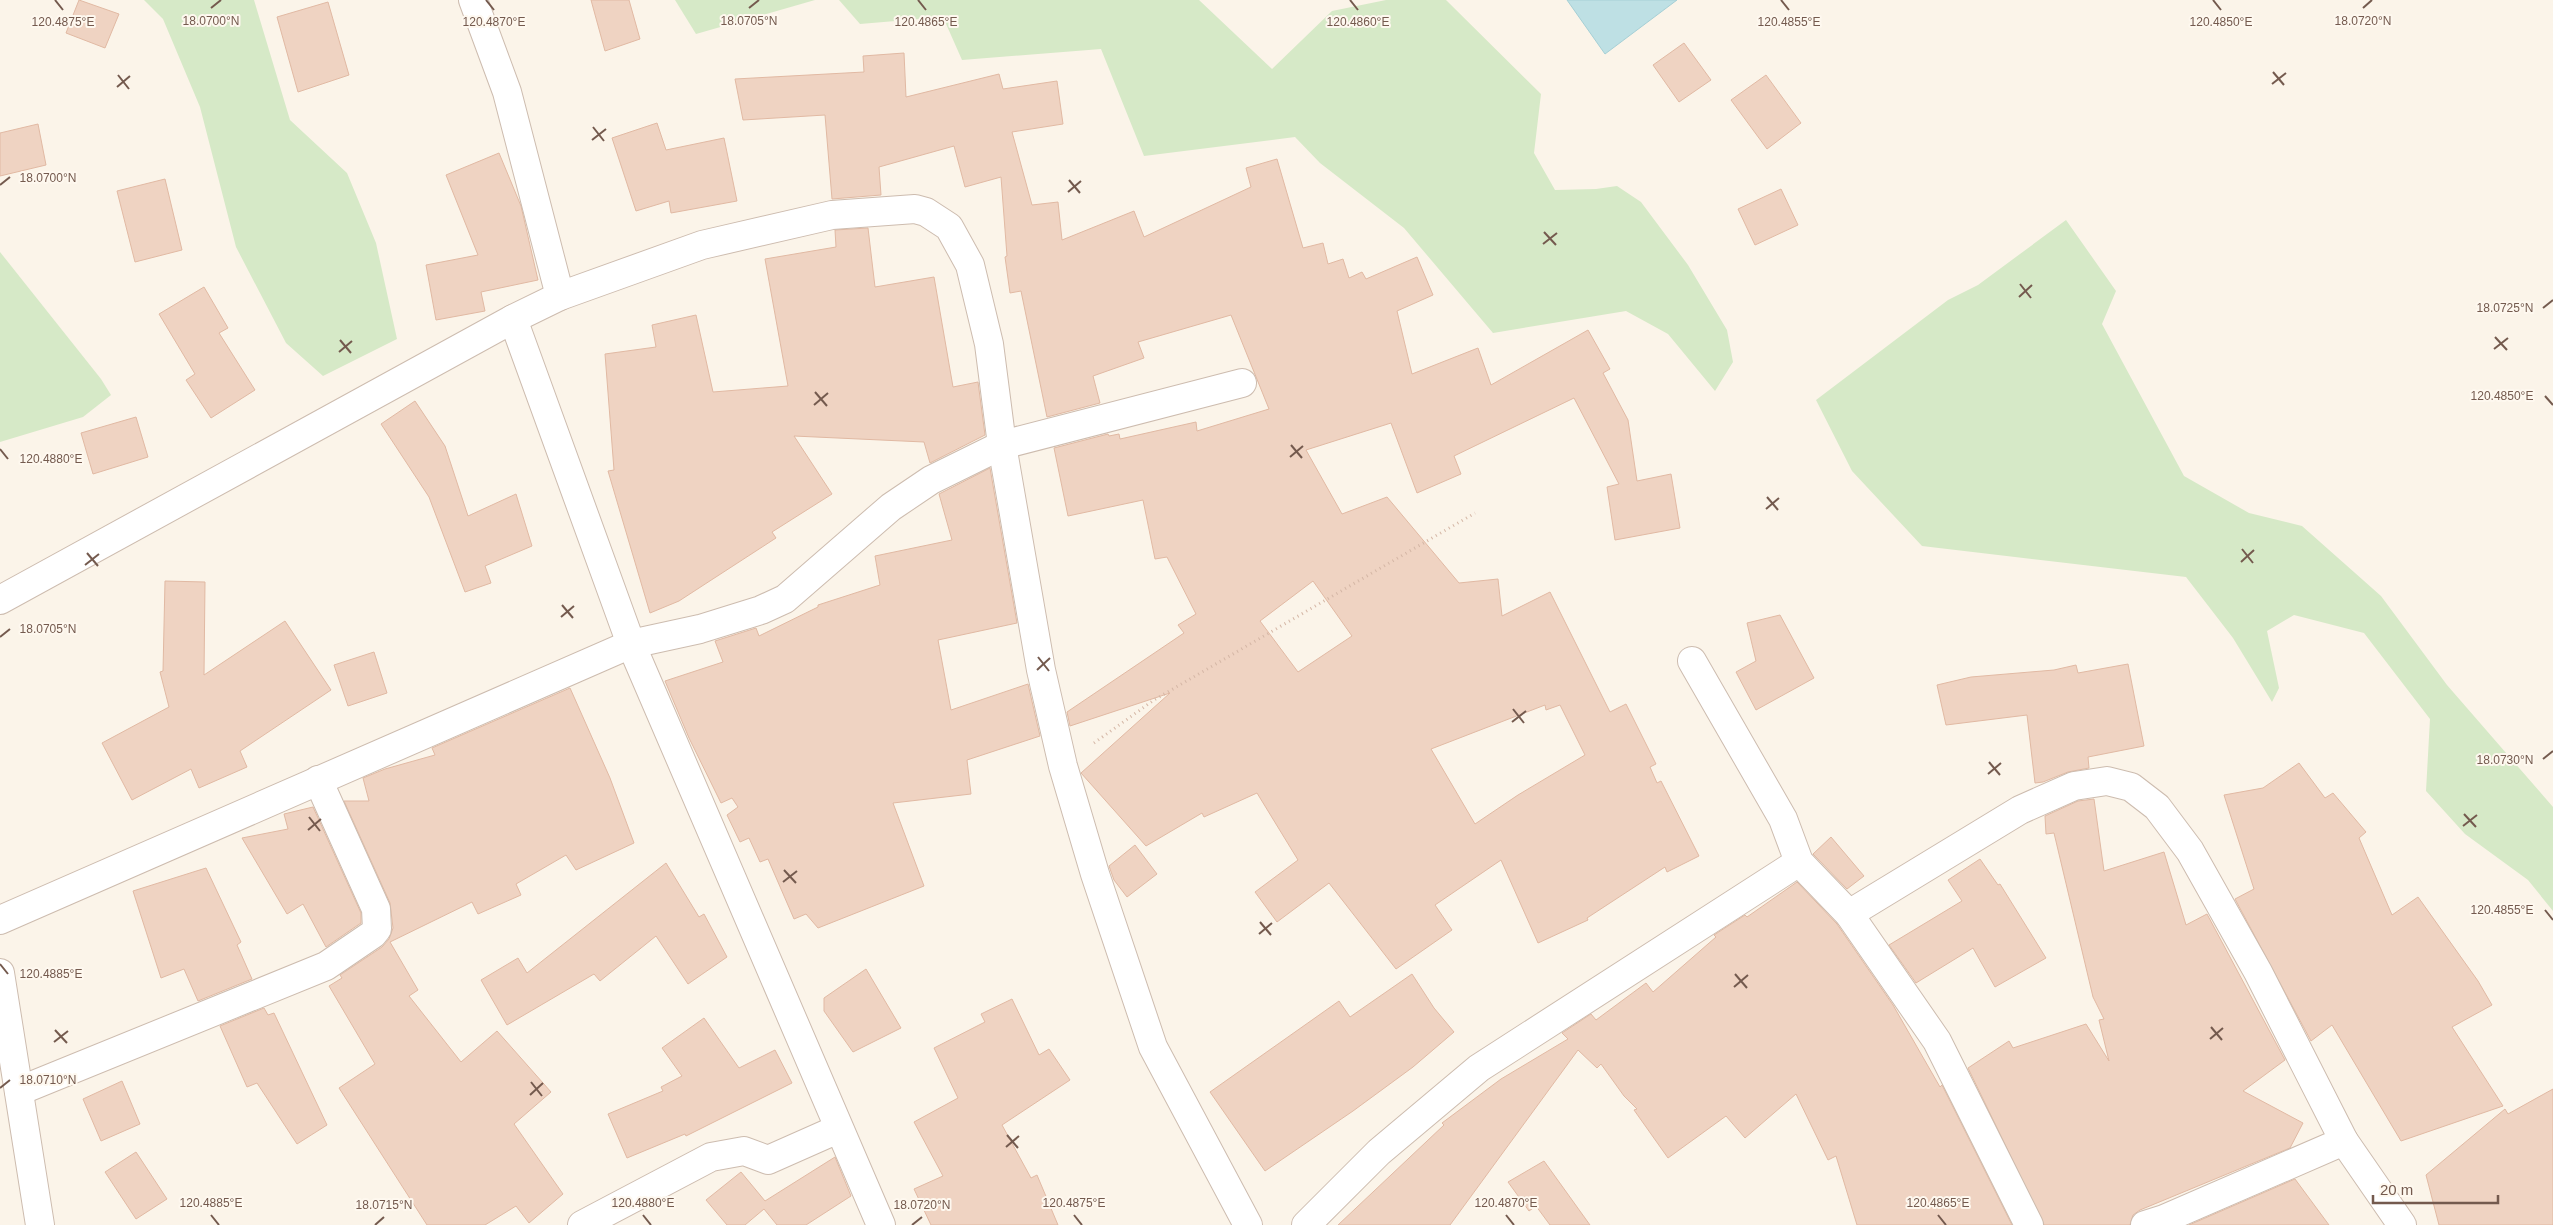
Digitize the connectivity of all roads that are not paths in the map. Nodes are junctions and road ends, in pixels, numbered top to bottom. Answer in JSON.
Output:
{"nodes":[{"id":1,"x":473,"y":0,"type":"edge"},
{"id":2,"x":560,"y":296,"type":"junction"},
{"id":3,"x":512,"y":319,"type":"junction"},
{"id":4,"x":1242,"y":383,"type":"dead end"},
{"id":5,"x":1002,"y":445,"type":"junction"},
{"id":6,"x":0,"y":600,"type":"edge"},
{"id":7,"x":631,"y":644,"type":"junction"},
{"id":8,"x":1692,"y":661,"type":"dead end"},
{"id":9,"x":318,"y":780,"type":"junction"},
{"id":10,"x":1799,"y":862,"type":"junction"},
{"id":11,"x":1849,"y":914,"type":"junction"},
{"id":12,"x":0,"y":920,"type":"edge"},
{"id":13,"x":0,"y":973,"type":"edge"},
{"id":14,"x":19,"y":1091,"type":"junction"},
{"id":15,"x":838,"y":1129,"type":"junction"},
{"id":16,"x":2344,"y":1141,"type":"junction"},
{"id":17,"x":40,"y":1225,"type":"edge"},
{"id":18,"x":582,"y":1225,"type":"edge"},
{"id":19,"x":880,"y":1225,"type":"edge"},
{"id":20,"x":1248,"y":1225,"type":"edge"},
{"id":21,"x":1306,"y":1225,"type":"edge"},
{"id":22,"x":2029,"y":1225,"type":"edge"},
{"id":23,"x":2145,"y":1225,"type":"edge"},
{"id":24,"x":2402,"y":1225,"type":"edge"}],
"edges":[{"from":1,"to":2,"type":"street"},
{"from":2,"to":3,"type":"street"},
{"from":2,"to":5,"type":"street"},
{"from":3,"to":6,"type":"street"},
{"from":3,"to":7,"type":"street"},
{"from":4,"to":5,"type":"street"},
{"from":5,"to":7,"type":"street"},
{"from":5,"to":20,"type":"street"},
{"from":7,"to":9,"type":"street"},
{"from":7,"to":15,"type":"street"},
{"from":8,"to":10,"type":"street"},
{"from":9,"to":12,"type":"street"},
{"from":9,"to":14,"type":"street"},
{"from":10,"to":11,"type":"street"},
{"from":10,"to":21,"type":"street"},
{"from":11,"to":16,"type":"street"},
{"from":11,"to":22,"type":"street"},
{"from":13,"to":14,"type":"street"},
{"from":14,"to":17,"type":"street"},
{"from":15,"to":18,"type":"street"},
{"from":15,"to":19,"type":"street"},
{"from":16,"to":23,"type":"street"},
{"from":16,"to":24,"type":"street"}]}
